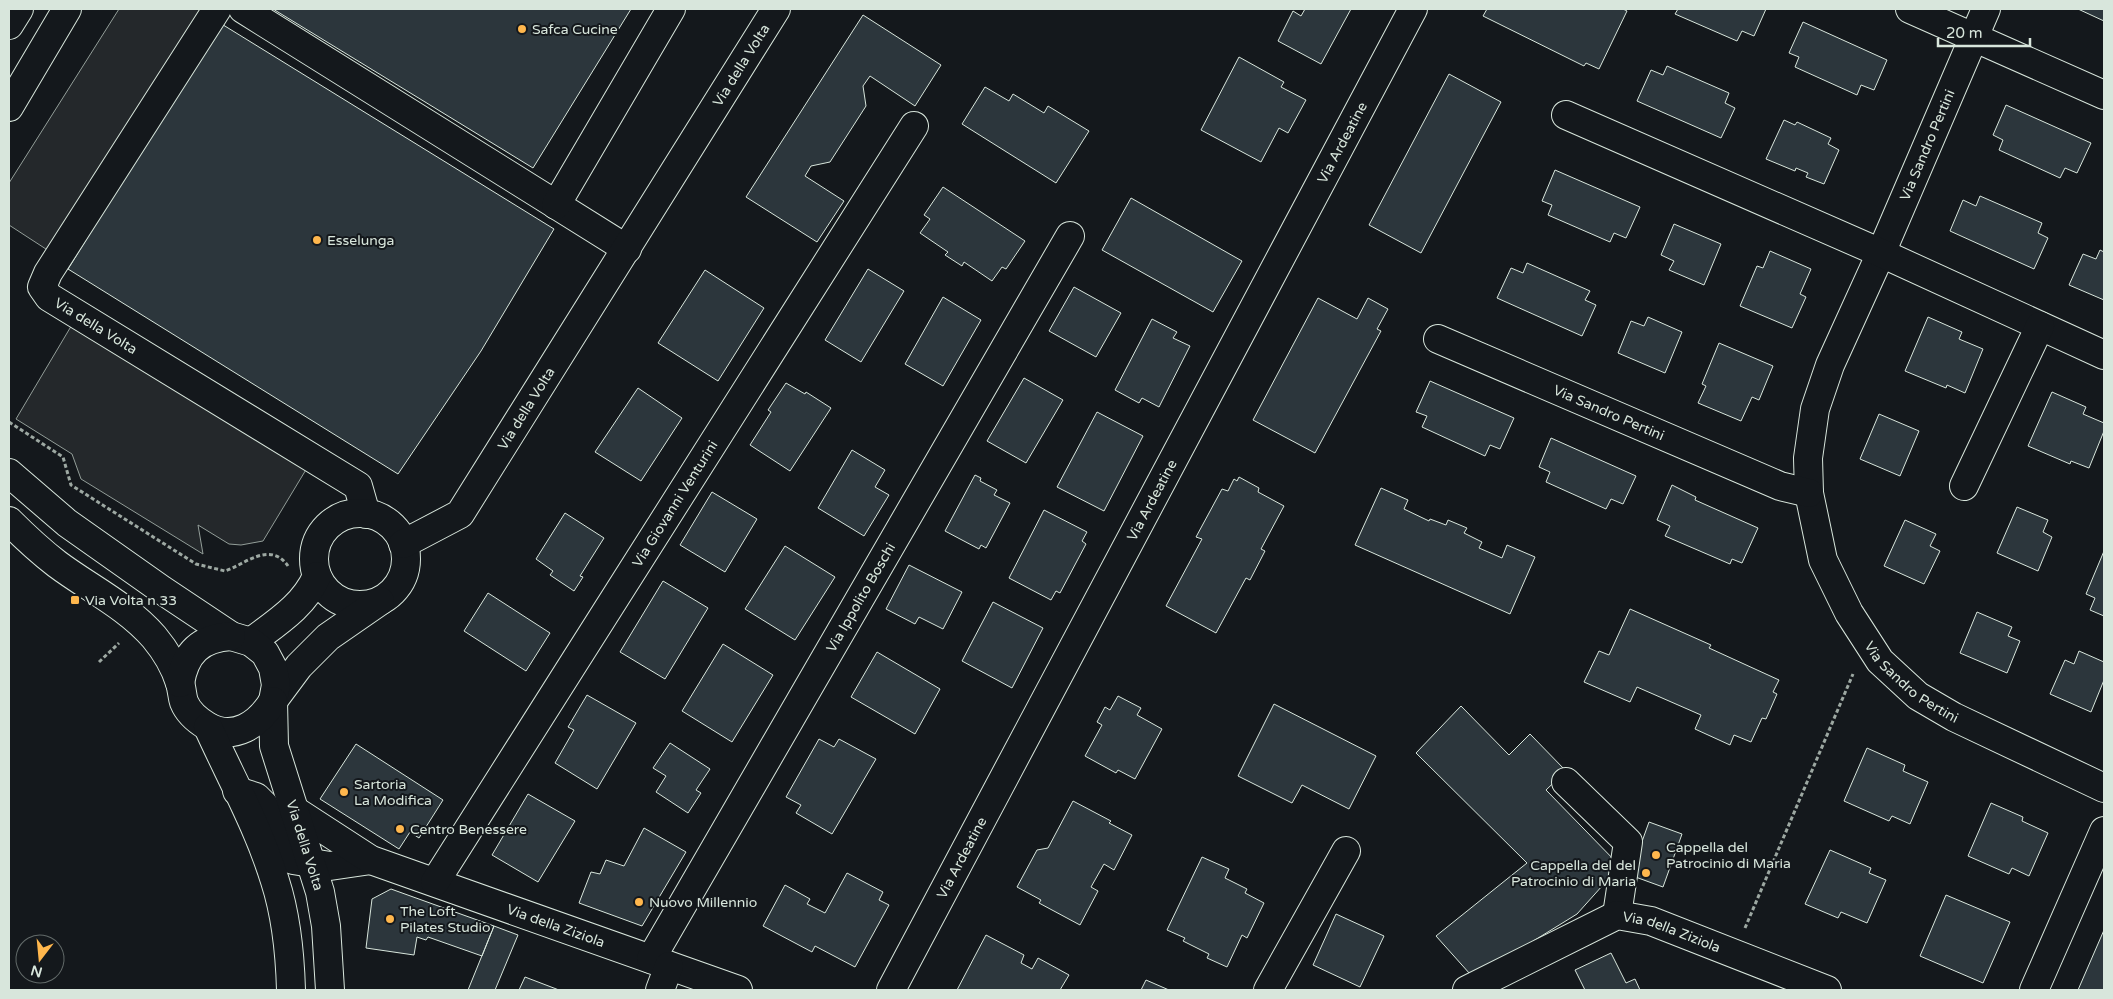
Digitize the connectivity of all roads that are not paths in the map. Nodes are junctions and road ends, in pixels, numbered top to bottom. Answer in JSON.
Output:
{"nodes":[{"id":1,"x":19,"y":9,"type":"edge"},
{"id":2,"x":67,"y":9,"type":"edge"},
{"id":3,"x":217,"y":9,"type":"edge"},
{"id":4,"x":243,"y":9,"type":"edge"},
{"id":5,"x":671,"y":9,"type":"edge"},
{"id":6,"x":776,"y":9,"type":"edge"},
{"id":7,"x":1413,"y":9,"type":"edge"},
{"id":8,"x":1910,"y":9,"type":"edge"},
{"id":9,"x":1986,"y":9,"type":"edge"},
{"id":10,"x":9,"y":25,"type":"edge"},
{"id":11,"x":1973,"y":38,"type":"junction"},
{"id":12,"x":2104,"y":95,"type":"edge"},
{"id":13,"x":9,"y":107,"type":"edge"},
{"id":14,"x":1566,"y":115,"type":"dead end"},
{"id":15,"x":914,"y":126,"type":"dead end"},
{"id":16,"x":564,"y":210,"type":"junction"},
{"id":17,"x":1070,"y":236,"type":"dead end"},
{"id":18,"x":627,"y":249,"type":"junction"},
{"id":19,"x":1881,"y":253,"type":"junction"},
{"id":20,"x":2040,"y":326,"type":"junction"},
{"id":21,"x":1438,"y":339,"type":"dead end"},
{"id":22,"x":2104,"y":355,"type":"edge"},
{"id":23,"x":9,"y":474,"type":"edge"},
{"id":24,"x":1964,"y":486,"type":"dead end"},
{"id":25,"x":1809,"y":493,"type":"junction"},
{"id":26,"x":366,"y":514,"type":"junction"},
{"id":27,"x":9,"y":521,"type":"edge"},
{"id":28,"x":403,"y":544,"type":"junction"},
{"id":29,"x":317,"y":576,"type":"junction"},
{"id":30,"x":381,"y":600,"type":"junction"},
{"id":31,"x":241,"y":639,"type":"junction"},
{"id":32,"x":180,"y":683,"type":"junction"},
{"id":33,"x":273,"y":701,"type":"junction"},
{"id":34,"x":208,"y":727,"type":"junction"},
{"id":35,"x":1566,"y":782,"type":"dead end"},
{"id":36,"x":2104,"y":788,"type":"edge"},
{"id":37,"x":237,"y":791,"type":"junction"},
{"id":38,"x":294,"y":810,"type":"junction"},
{"id":39,"x":2104,"y":831,"type":"edge"},
{"id":40,"x":1346,"y":852,"type":"dead end"},
{"id":41,"x":372,"y":860,"type":"junction"},
{"id":42,"x":310,"y":864,"type":"junction"},
{"id":43,"x":435,"y":882,"type":"junction"},
{"id":44,"x":1617,"y":915,"type":"junction"},
{"id":45,"x":660,"y":972,"type":"edge"},
{"id":46,"x":291,"y":990,"type":"edge"},
{"id":47,"x":330,"y":990,"type":"edge"},
{"id":48,"x":738,"y":990,"type":"edge"},
{"id":49,"x":891,"y":990,"type":"edge"},
{"id":50,"x":1270,"y":990,"type":"edge"},
{"id":51,"x":1467,"y":990,"type":"edge"},
{"id":52,"x":1827,"y":990,"type":"edge"},
{"id":53,"x":2034,"y":990,"type":"edge"}],
"edges":[{"from":1,"to":10,"type":"street"},
{"from":2,"to":13,"type":"street"},
{"from":3,"to":26,"type":"street","name":"Via della Volta"},
{"from":4,"to":16,"type":"street"},
{"from":5,"to":16,"type":"street"},
{"from":6,"to":18,"type":"street","name":"Via della Volta"},
{"from":7,"to":49,"type":"street","name":"Via Ardeatine"},
{"from":8,"to":11,"type":"street"},
{"from":9,"to":11,"type":"street","name":"Via Sandro Pertini"},
{"from":11,"to":12,"type":"street"},
{"from":11,"to":19,"type":"street","name":"Via Sandro Pertini"},
{"from":14,"to":19,"type":"street"},
{"from":15,"to":43,"type":"street","name":"Via Giovanni Venturini"},
{"from":16,"to":18,"type":"street"},
{"from":17,"to":45,"type":"street","name":"Via Ippolito Boschi"},
{"from":18,"to":28,"type":"street","name":"Via della Volta"},
{"from":19,"to":20,"type":"street"},
{"from":19,"to":25,"type":"street","name":"Via Sandro Pertini"},
{"from":20,"to":22,"type":"street"},
{"from":20,"to":24,"type":"street"},
{"from":21,"to":25,"type":"street","name":"Via Sandro Pertini"},
{"from":23,"to":31,"type":"street","name":"Via della Volta"},
{"from":25,"to":36,"type":"street","name":"Via Sandro Pertini"},
{"from":26,"to":28,"type":"street"},
{"from":26,"to":29,"type":"street"},
{"from":27,"to":32,"type":"street"},
{"from":28,"to":30,"type":"street"},
{"from":29,"to":30,"type":"street"},
{"from":29,"to":31,"type":"street"},
{"from":30,"to":33,"type":"street"},
{"from":31,"to":32,"type":"street"},
{"from":31,"to":33,"type":"street","name":"Via della Volta"},
{"from":32,"to":34,"type":"street"},
{"from":33,"to":34,"type":"street"},
{"from":33,"to":38,"type":"street","name":"Via della Volta"},
{"from":34,"to":37,"type":"street"},
{"from":35,"to":44,"type":"street"},
{"from":37,"to":42,"type":"street"},
{"from":37,"to":46,"type":"street"},
{"from":38,"to":41,"type":"street"},
{"from":38,"to":42,"type":"street","name":"Via della Volta"},
{"from":39,"to":53,"type":"street"},
{"from":40,"to":50,"type":"street"},
{"from":41,"to":42,"type":"street"},
{"from":41,"to":43,"type":"street","name":"Via della Ziziola"},
{"from":42,"to":47,"type":"street","name":"Via della Volta"},
{"from":43,"to":45,"type":"street","name":"Via della Ziziola"},
{"from":44,"to":51,"type":"street","name":"Via della Ziziola"},
{"from":44,"to":52,"type":"street","name":"Via della Ziziola"},
{"from":45,"to":48,"type":"street","name":"Via della Ziziola"}]}
